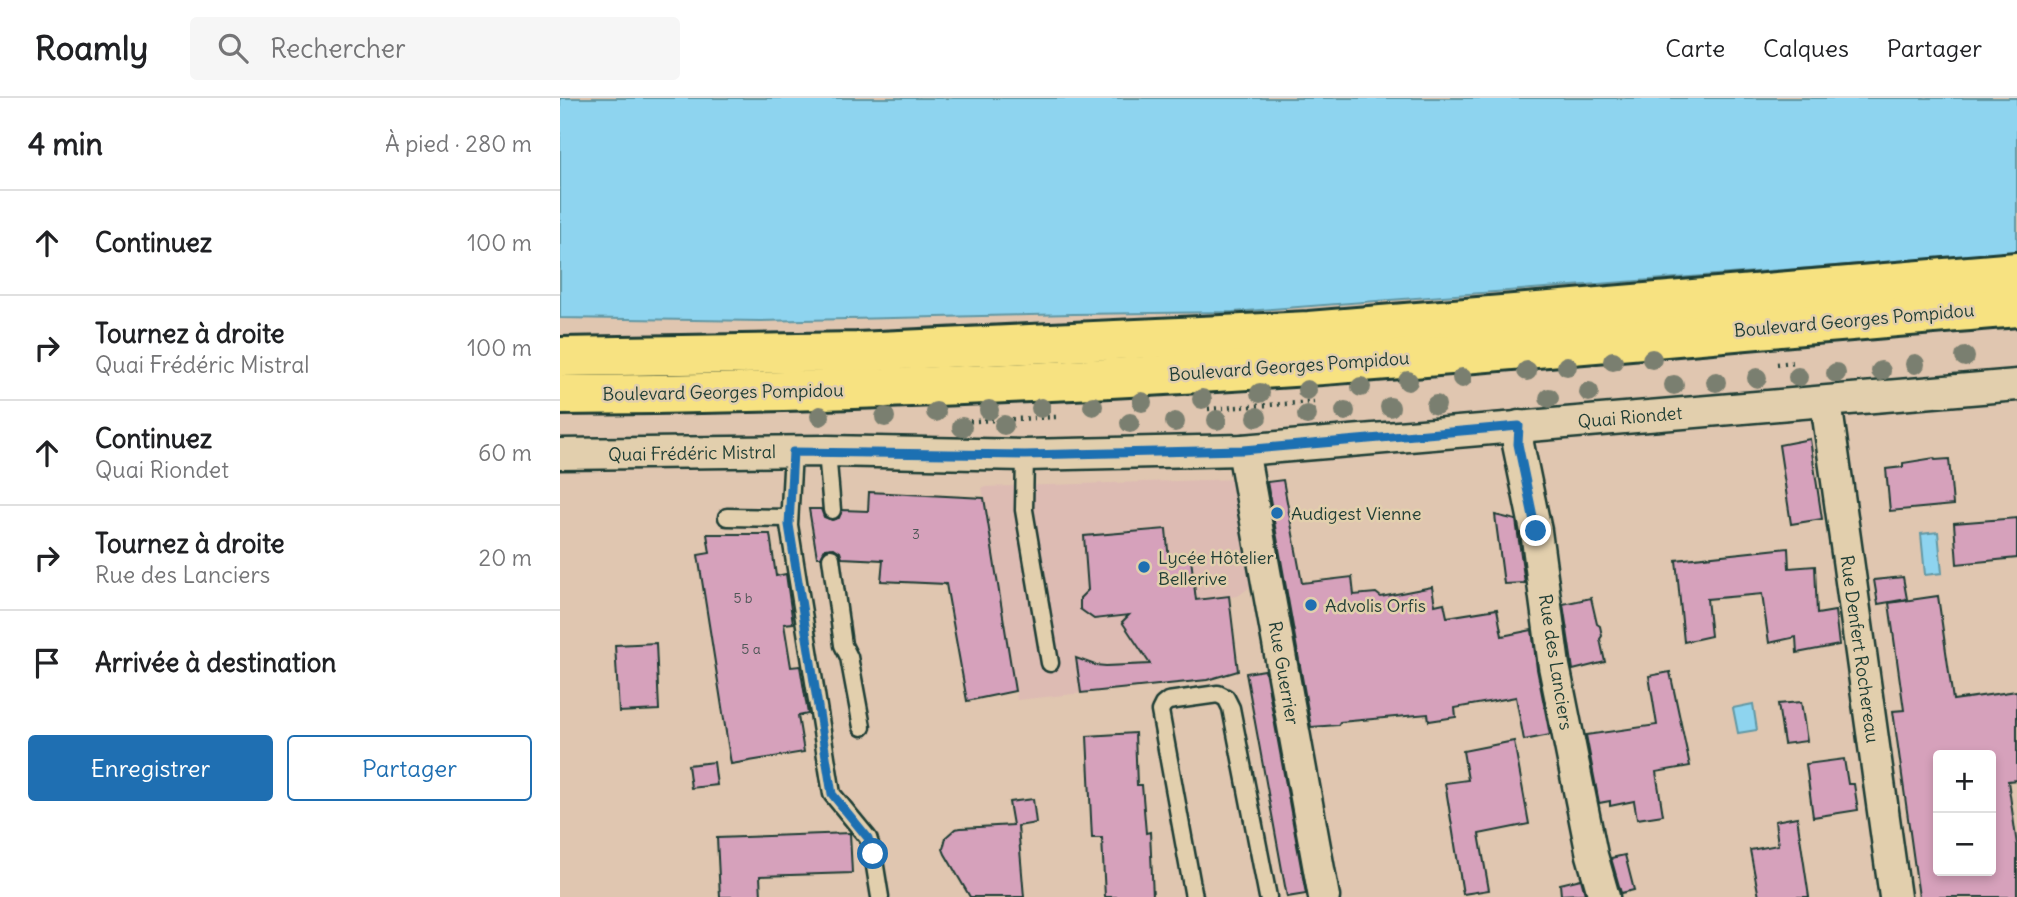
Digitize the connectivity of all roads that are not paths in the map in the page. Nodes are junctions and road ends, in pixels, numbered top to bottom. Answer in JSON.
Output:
{"nodes":[{"id":1,"x":2017,"y":272,"type":"edge"},
{"id":2,"x":2017,"y":307,"type":"edge"},
{"id":3,"x":560,"y":358,"type":"edge"},
{"id":4,"x":2017,"y":385,"type":"edge"},
{"id":5,"x":560,"y":395,"type":"edge"},
{"id":6,"x":1826,"y":402,"type":"junction"},
{"id":7,"x":1519,"y":426,"type":"junction"},
{"id":8,"x":1243,"y":450,"type":"junction"},
{"id":9,"x":827,"y":451,"type":"junction"},
{"id":10,"x":793,"y":452,"type":"junction"},
{"id":11,"x":560,"y":454,"type":"edge"},
{"id":12,"x":1025,"y":455,"type":"junction"},
{"id":13,"x":832,"y":510,"type":"dead end"},
{"id":14,"x":727,"y":517,"type":"dead end"},
{"id":15,"x":789,"y":518,"type":"junction"},
{"id":16,"x":831,"y":558,"type":"dead end"},
{"id":17,"x":1050,"y":663,"type":"dead end"},
{"id":18,"x":862,"y":727,"type":"dead end"},
{"id":19,"x":880,"y":897,"type":"edge"},
{"id":20,"x":1194,"y":897,"type":"edge"},
{"id":21,"x":1268,"y":897,"type":"edge"},
{"id":22,"x":1324,"y":897,"type":"edge"},
{"id":23,"x":1604,"y":897,"type":"edge"},
{"id":24,"x":1895,"y":897,"type":"edge"}],
"edges":[{"from":1,"to":3,"type":"main road","name":"Boulevard Georges Pompidou"},
{"from":2,"to":5,"type":"main road","name":"Boulevard Georges Pompidou"},
{"from":4,"to":6,"type":"street","name":"Quai Riondet"},
{"from":6,"to":7,"type":"street","name":"Quai Riondet"},
{"from":6,"to":24,"type":"street","name":"Rue Denfert Rochereau"},
{"from":7,"to":8,"type":"street","name":"Quai Riondet"},
{"from":7,"to":23,"type":"street","name":"Rue des Lanciers"},
{"from":8,"to":12,"type":"street","name":"Quai Frédéric Mistral"},
{"from":8,"to":22,"type":"street","name":"Rue Guerrier"},
{"from":9,"to":10,"type":"street","name":"Quai Frédéric Mistral"},
{"from":9,"to":12,"type":"street","name":"Quai Frédéric Mistral"},
{"from":9,"to":13,"type":"lane"},
{"from":10,"to":11,"type":"street","name":"Quai Frédéric Mistral"},
{"from":10,"to":15,"type":"lane"},
{"from":12,"to":17,"type":"lane"},
{"from":14,"to":15,"type":"lane"},
{"from":15,"to":19,"type":"lane"},
{"from":16,"to":18,"type":"lane"},
{"from":20,"to":21,"type":"lane"}]}
